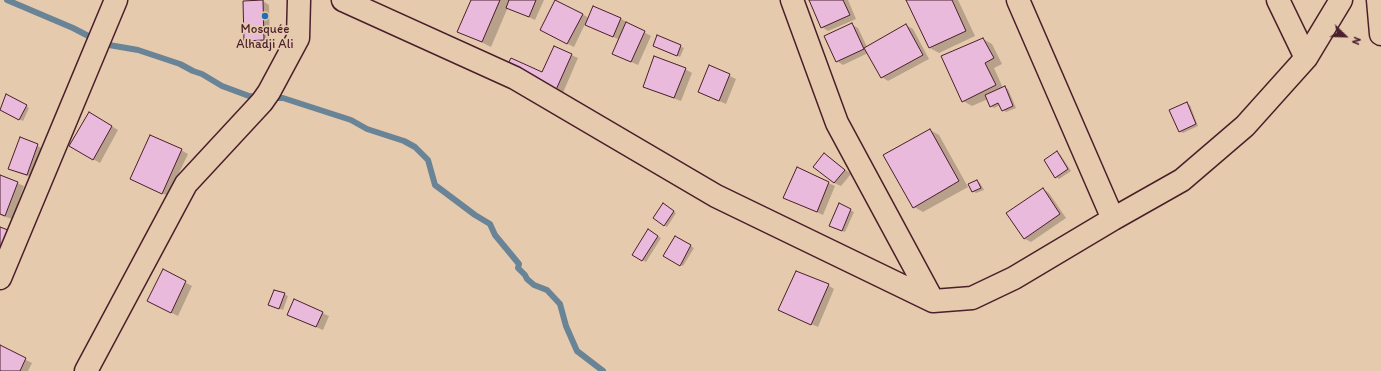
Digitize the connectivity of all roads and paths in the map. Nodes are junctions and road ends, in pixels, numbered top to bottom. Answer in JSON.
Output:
{"nodes":[{"id":1,"x":116,"y":0,"type":"edge"},
{"id":2,"x":299,"y":0,"type":"edge"},
{"id":3,"x":343,"y":0,"type":"edge"},
{"id":4,"x":792,"y":0,"type":"edge"},
{"id":5,"x":1018,"y":0,"type":"edge"},
{"id":6,"x":1278,"y":0,"type":"edge"},
{"id":7,"x":1341,"y":0,"type":"edge"},
{"id":8,"x":1378,"y":0,"type":"edge"},
{"id":9,"x":1381,"y":34,"type":"edge"},
{"id":10,"x":1306,"y":58,"type":"junction"},
{"id":11,"x":1113,"y":219,"type":"junction"},
{"id":12,"x":0,"y":278,"type":"edge"},
{"id":13,"x":933,"y":301,"type":"junction"},
{"id":14,"x":86,"y":371,"type":"edge"}],
"edges":[{"from":1,"to":12,"type":"street"},
{"from":2,"to":14,"type":"street"},
{"from":3,"to":13,"type":"street"},
{"from":4,"to":13,"type":"street"},
{"from":5,"to":11,"type":"street"},
{"from":6,"to":10,"type":"street"},
{"from":7,"to":10,"type":"street"},
{"from":8,"to":9,"type":"street"},
{"from":10,"to":11,"type":"street"},
{"from":11,"to":13,"type":"street"}]}
